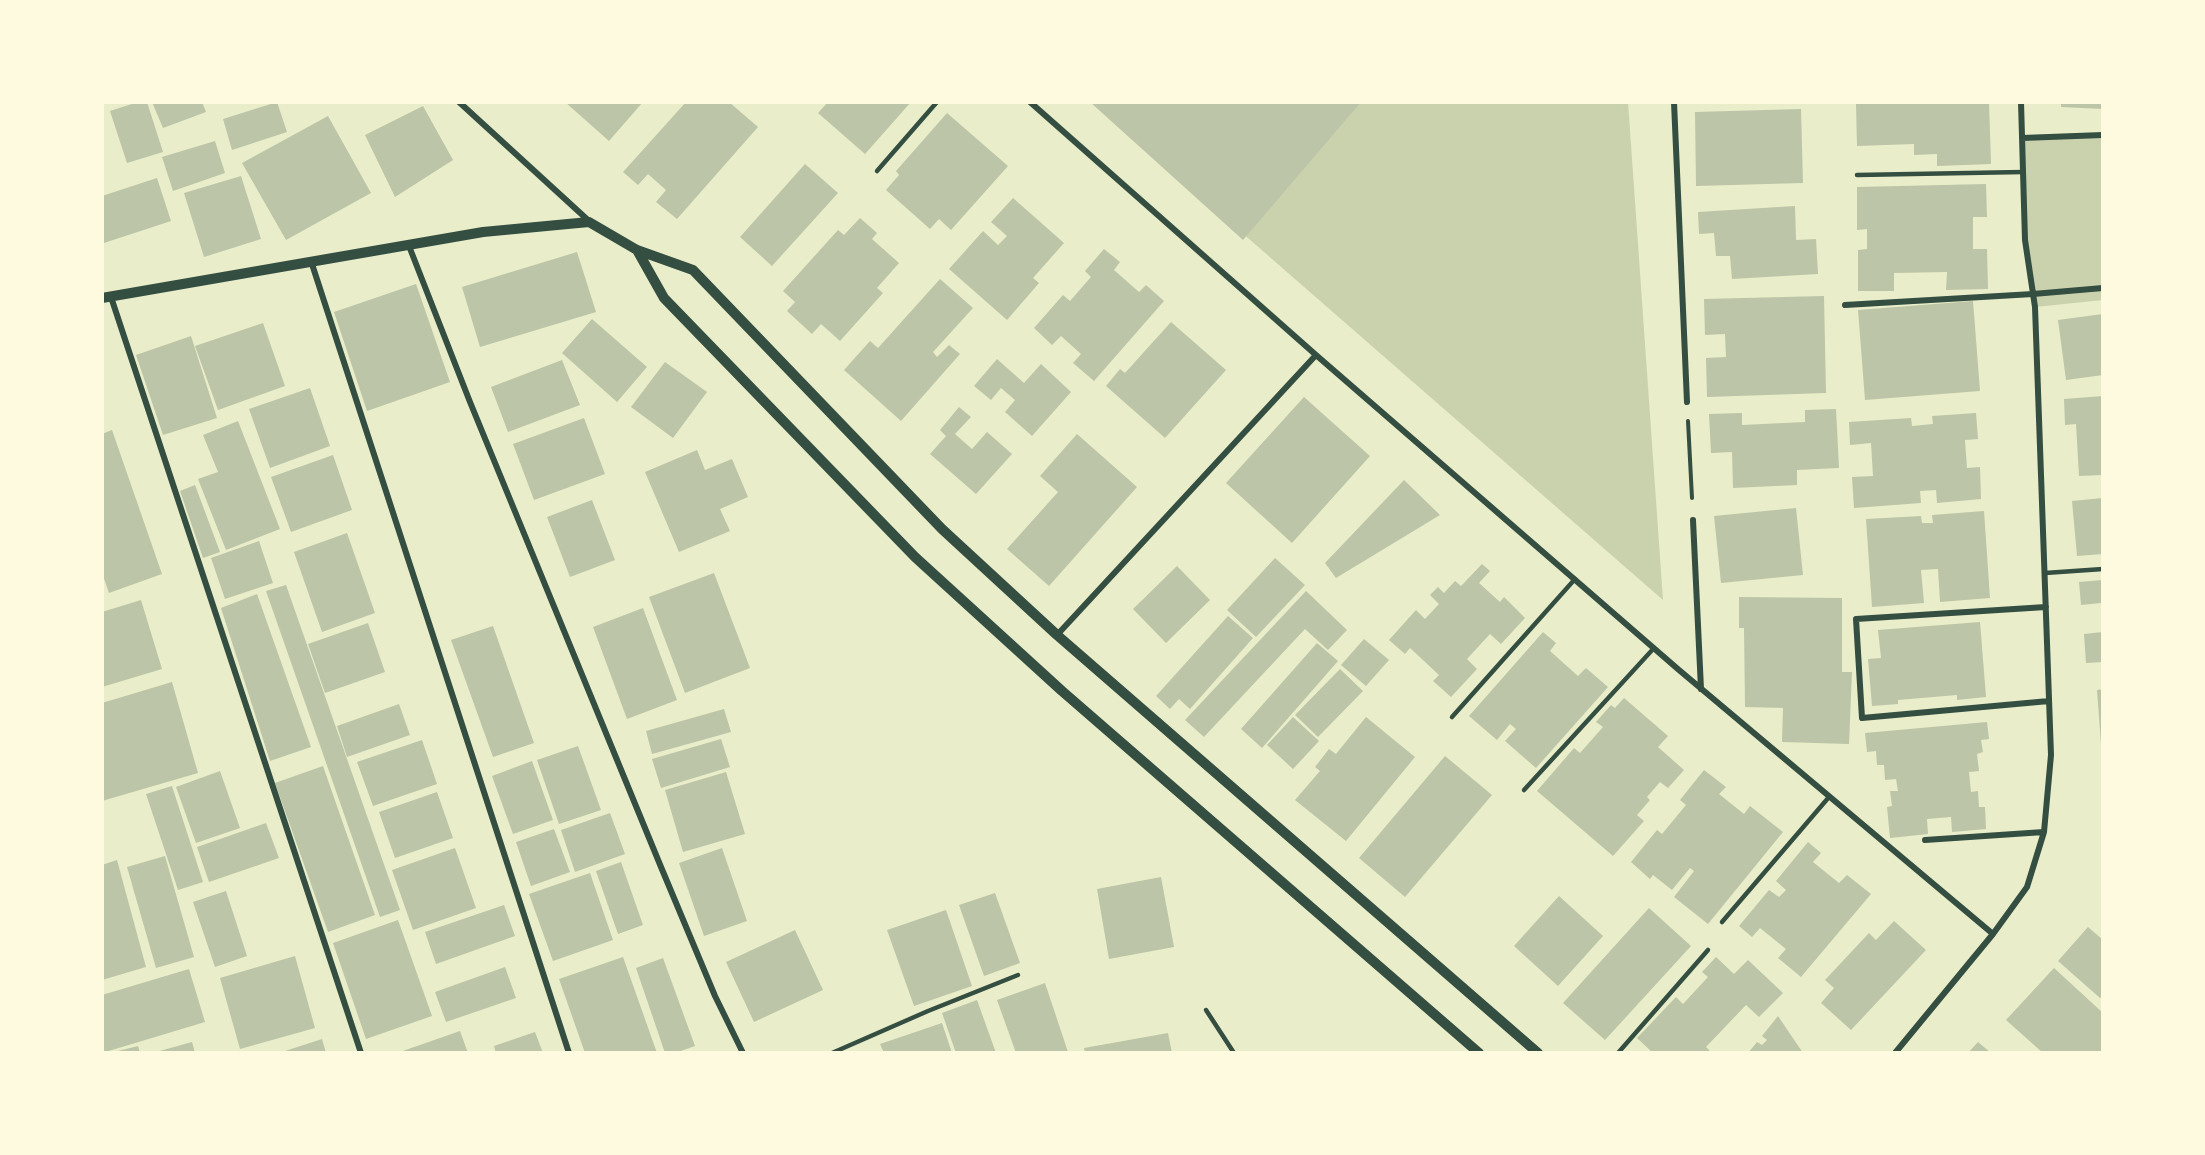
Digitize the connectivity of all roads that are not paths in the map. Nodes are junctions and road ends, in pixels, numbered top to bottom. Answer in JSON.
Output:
{"nodes":[{"id":1,"x":459,"y":102,"type":"edge"},
{"id":2,"x":937,"y":102,"type":"edge"},
{"id":3,"x":1030,"y":102,"type":"edge"},
{"id":4,"x":1674,"y":102,"type":"edge"},
{"id":5,"x":2020,"y":102,"type":"edge"},
{"id":6,"x":2103,"y":135,"type":"edge"},
{"id":7,"x":2022,"y":138,"type":"junction"},
{"id":8,"x":877,"y":171,"type":"dead end"},
{"id":9,"x":2023,"y":172,"type":"junction"},
{"id":10,"x":1857,"y":175,"type":"dead end"},
{"id":11,"x":589,"y":222,"type":"junction"},
{"id":12,"x":409,"y":246,"type":"junction"},
{"id":13,"x":637,"y":250,"type":"junction"},
{"id":14,"x":311,"y":261,"type":"junction"},
{"id":15,"x":2103,"y":288,"type":"edge"},
{"id":16,"x":2033,"y":294,"type":"junction"},
{"id":17,"x":107,"y":297,"type":"edge"},
{"id":18,"x":1845,"y":305,"type":"dead end"},
{"id":19,"x":1316,"y":355,"type":"junction"},
{"id":20,"x":1687,"y":402,"type":"road end"},
{"id":21,"x":1693,"y":520,"type":"road end"},
{"id":22,"x":2103,"y":569,"type":"edge"},
{"id":23,"x":2045,"y":573,"type":"junction"},
{"id":24,"x":1575,"y":579,"type":"junction"},
{"id":25,"x":2046,"y":607,"type":"junction"},
{"id":26,"x":1057,"y":635,"type":"junction"},
{"id":27,"x":1654,"y":648,"type":"junction"},
{"id":28,"x":1701,"y":689,"type":"junction"},
{"id":29,"x":2049,"y":701,"type":"junction"},
{"id":30,"x":1452,"y":717,"type":"dead end"},
{"id":31,"x":1524,"y":790,"type":"dead end"},
{"id":32,"x":1829,"y":796,"type":"junction"},
{"id":33,"x":2044,"y":832,"type":"junction"},
{"id":34,"x":1925,"y":840,"type":"dead end"},
{"id":35,"x":1722,"y":922,"type":"dead end"},
{"id":36,"x":1993,"y":934,"type":"junction"},
{"id":37,"x":1708,"y":950,"type":"dead end"},
{"id":38,"x":1018,"y":975,"type":"dead end"},
{"id":39,"x":1206,"y":1010,"type":"dead end"},
{"id":40,"x":361,"y":1053,"type":"edge"},
{"id":41,"x":569,"y":1053,"type":"edge"},
{"id":42,"x":742,"y":1053,"type":"edge"},
{"id":43,"x":832,"y":1053,"type":"edge"},
{"id":44,"x":1234,"y":1053,"type":"edge"},
{"id":45,"x":1479,"y":1053,"type":"edge"},
{"id":46,"x":1538,"y":1053,"type":"edge"},
{"id":47,"x":1618,"y":1053,"type":"edge"},
{"id":48,"x":1895,"y":1053,"type":"edge"}],
"edges":[{"from":1,"to":11,"type":"street"},
{"from":2,"to":8,"type":"lane"},
{"from":3,"to":19,"type":"street"},
{"from":4,"to":20,"type":"street"},
{"from":5,"to":7,"type":"street"},
{"from":6,"to":7,"type":"street"},
{"from":7,"to":9,"type":"street"},
{"from":9,"to":10,"type":"lane"},
{"from":9,"to":16,"type":"street"},
{"from":11,"to":12,"type":"street"},
{"from":11,"to":13,"type":"street"},
{"from":12,"to":14,"type":"street"},
{"from":12,"to":42,"type":"street"},
{"from":13,"to":26,"type":"street"},
{"from":13,"to":45,"type":"street"},
{"from":14,"to":17,"type":"street"},
{"from":14,"to":41,"type":"street"},
{"from":15,"to":16,"type":"street"},
{"from":16,"to":18,"type":"street"},
{"from":16,"to":23,"type":"street"},
{"from":17,"to":40,"type":"street"},
{"from":19,"to":24,"type":"street"},
{"from":19,"to":26,"type":"street"},
{"from":21,"to":28,"type":"street"},
{"from":22,"to":23,"type":"lane"},
{"from":23,"to":25,"type":"street"},
{"from":24,"to":27,"type":"street"},
{"from":24,"to":30,"type":"lane"},
{"from":25,"to":29,"type":"street"},
{"from":25,"to":29,"type":"street"},
{"from":26,"to":46,"type":"street"},
{"from":27,"to":28,"type":"street"},
{"from":27,"to":31,"type":"lane"},
{"from":28,"to":32,"type":"street"},
{"from":29,"to":33,"type":"street"},
{"from":32,"to":35,"type":"lane"},
{"from":32,"to":36,"type":"street"},
{"from":33,"to":34,"type":"street"},
{"from":33,"to":36,"type":"street"},
{"from":36,"to":48,"type":"street"},
{"from":37,"to":47,"type":"lane"},
{"from":38,"to":43,"type":"lane"},
{"from":39,"to":44,"type":"lane"}]}
